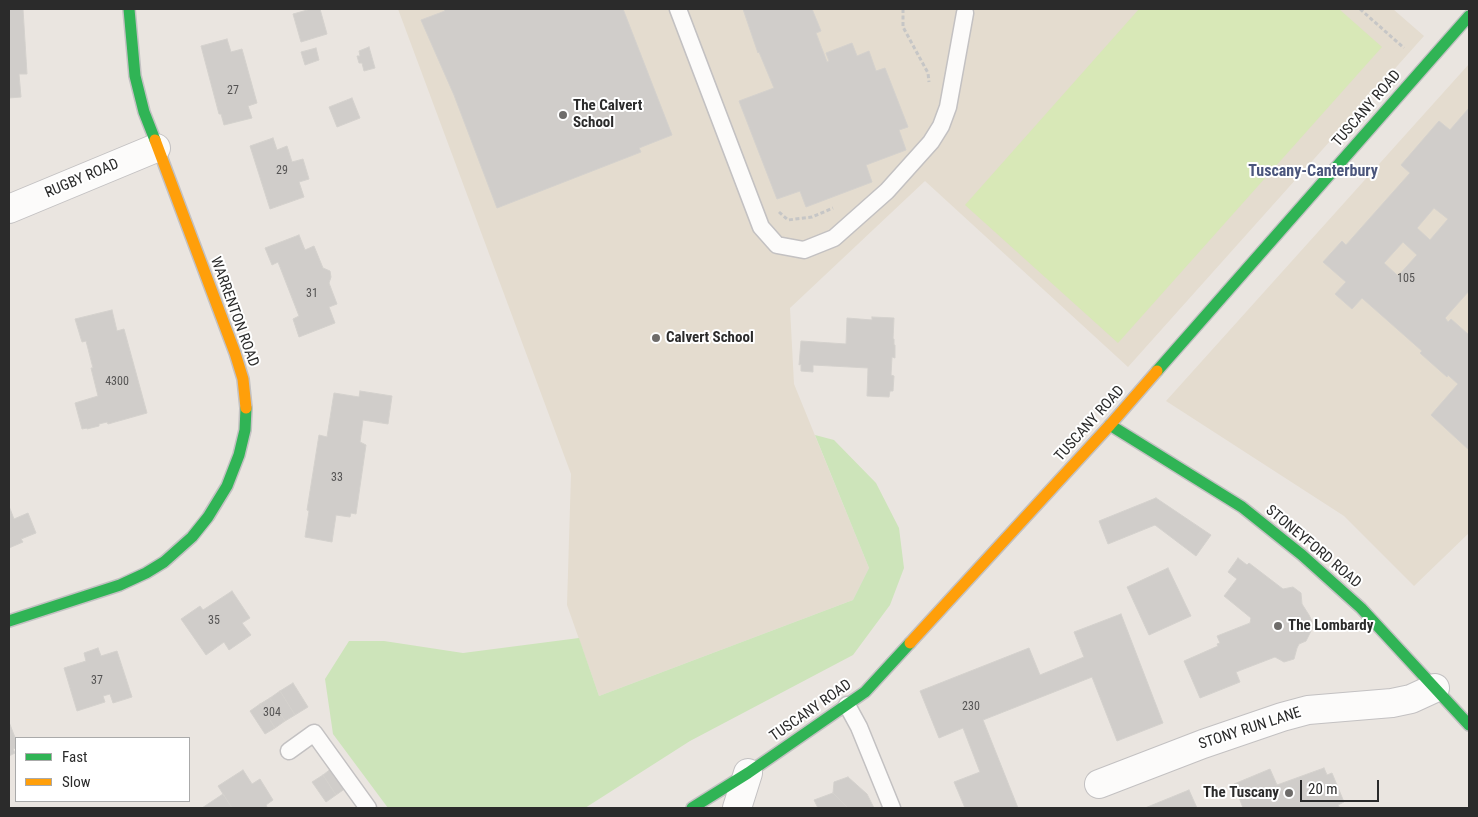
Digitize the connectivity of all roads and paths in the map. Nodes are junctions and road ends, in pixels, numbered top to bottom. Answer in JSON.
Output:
{"nodes":[{"id":1,"x":129,"y":9,"type":"edge"},
{"id":2,"x":678,"y":9,"type":"edge"},
{"id":3,"x":903,"y":9,"type":"edge"},
{"id":4,"x":1360,"y":9,"type":"edge"},
{"id":5,"x":965,"y":13,"type":"dead end"},
{"id":6,"x":1469,"y":16,"type":"edge"},
{"id":7,"x":1410,"y":54,"type":"dead end"},
{"id":8,"x":929,"y":83,"type":"dead end"},
{"id":9,"x":156,"y":148,"type":"junction"},
{"id":10,"x":836,"y":207,"type":"dead end"},
{"id":11,"x":9,"y":209,"type":"edge"},
{"id":12,"x":777,"y":211,"type":"dead end"},
{"id":13,"x":1110,"y":425,"type":"junction"},
{"id":14,"x":9,"y":621,"type":"edge"},
{"id":15,"x":1435,"y":688,"type":"junction"},
{"id":16,"x":847,"y":704,"type":"junction"},
{"id":17,"x":1469,"y":725,"type":"edge"},
{"id":18,"x":289,"y":751,"type":"dead end"},
{"id":19,"x":748,"y":773,"type":"junction"},
{"id":20,"x":1099,"y":784,"type":"dead end"},
{"id":21,"x":368,"y":808,"type":"edge"},
{"id":22,"x":692,"y":808,"type":"edge"},
{"id":23,"x":737,"y":808,"type":"edge"},
{"id":24,"x":892,"y":808,"type":"edge"}],
"edges":[{"from":1,"to":9,"type":"street","name":"WARRENTON ROAD"},
{"from":2,"to":5,"type":"lane"},
{"from":3,"to":8,"type":"path"},
{"from":4,"to":7,"type":"path"},
{"from":6,"to":13,"type":"street","name":"TUSCANY ROAD"},
{"from":9,"to":11,"type":"street","name":"RUGBY ROAD"},
{"from":9,"to":14,"type":"street","name":"WARRENTON ROAD"},
{"from":10,"to":12,"type":"path"},
{"from":13,"to":15,"type":"street","name":"STONEYFORD ROAD"},
{"from":13,"to":16,"type":"street","name":"TUSCANY ROAD"},
{"from":15,"to":17,"type":"street","name":"STONEYFORD ROAD"},
{"from":15,"to":20,"type":"street","name":"STONY RUN LANE"},
{"from":16,"to":19,"type":"street","name":"TUSCANY ROAD"},
{"from":16,"to":24,"type":"lane"},
{"from":18,"to":21,"type":"lane"},
{"from":19,"to":22,"type":"street","name":"TUSCANY ROAD"},
{"from":19,"to":23,"type":"street"}]}
